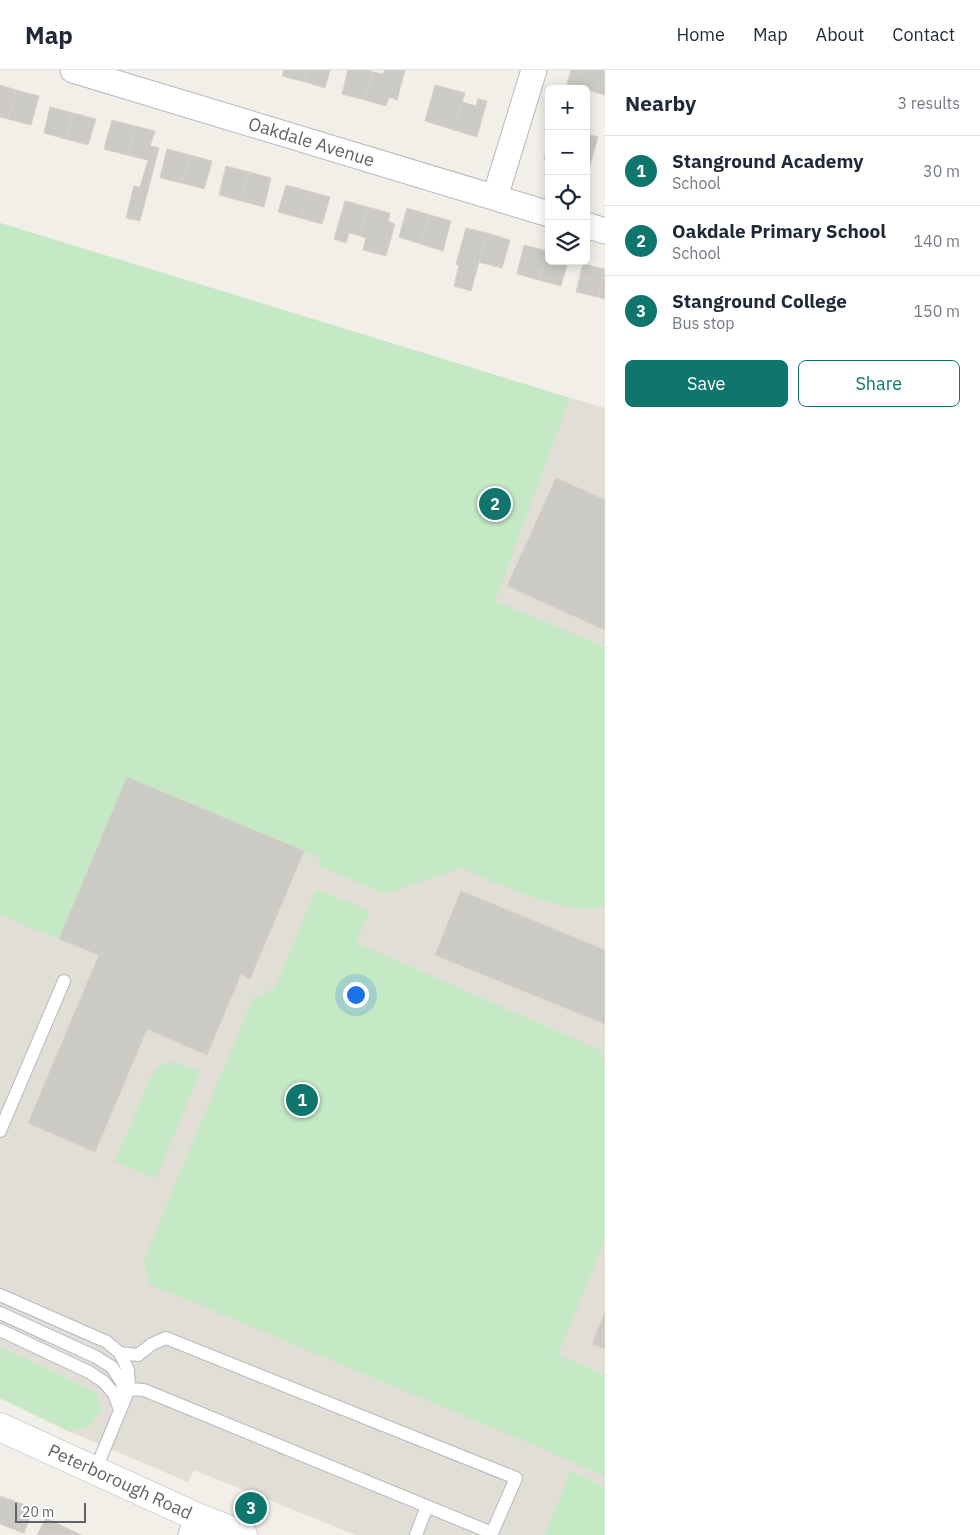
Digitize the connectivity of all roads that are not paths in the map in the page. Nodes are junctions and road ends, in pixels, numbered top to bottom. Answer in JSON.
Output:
{"nodes":[{"id":1,"x":73,"y":70,"type":"edge"},
{"id":2,"x":534,"y":70,"type":"edge"},
{"id":3,"x":495,"y":197,"type":"junction"},
{"id":4,"x":545,"y":213,"type":"edge"},
{"id":5,"x":590,"y":226,"type":"edge"},
{"id":6,"x":605,"y":231,"type":"edge"},
{"id":7,"x":64,"y":980,"type":"dead end"},
{"id":8,"x":0,"y":1131,"type":"edge"},
{"id":9,"x":0,"y":1295,"type":"edge"},
{"id":10,"x":0,"y":1313,"type":"edge"},
{"id":11,"x":0,"y":1330,"type":"edge"},
{"id":12,"x":120,"y":1353,"type":"junction"},
{"id":13,"x":127,"y":1393,"type":"junction"},
{"id":14,"x":120,"y":1410,"type":"junction"},
{"id":15,"x":0,"y":1427,"type":"edge"},
{"id":16,"x":95,"y":1471,"type":"junction"},
{"id":17,"x":427,"y":1506,"type":"junction"},
{"id":18,"x":194,"y":1526,"type":"edge"},
{"id":19,"x":243,"y":1535,"type":"edge"},
{"id":20,"x":416,"y":1535,"type":"edge"}],
"edges":[{"from":1,"to":3,"type":"street","name":"Oakdale Avenue"},
{"from":2,"to":3,"type":"street"},
{"from":3,"to":4,"type":"street","name":"Oakdale Avenue"},
{"from":5,"to":6,"type":"street"},
{"from":7,"to":8,"type":"lane"},
{"from":9,"to":12,"type":"lane"},
{"from":10,"to":13,"type":"lane"},
{"from":11,"to":14,"type":"lane"},
{"from":12,"to":13,"type":"lane"},
{"from":12,"to":17,"type":"lane"},
{"from":13,"to":14,"type":"lane"},
{"from":13,"to":17,"type":"lane"},
{"from":14,"to":16,"type":"lane"},
{"from":15,"to":16,"type":"main road","name":"Peterborough Road"},
{"from":16,"to":18,"type":"main road","name":"Peterborough Road"},
{"from":17,"to":20,"type":"lane"},
{"from":18,"to":19,"type":"main road","name":"Peterborough Road"}]}
